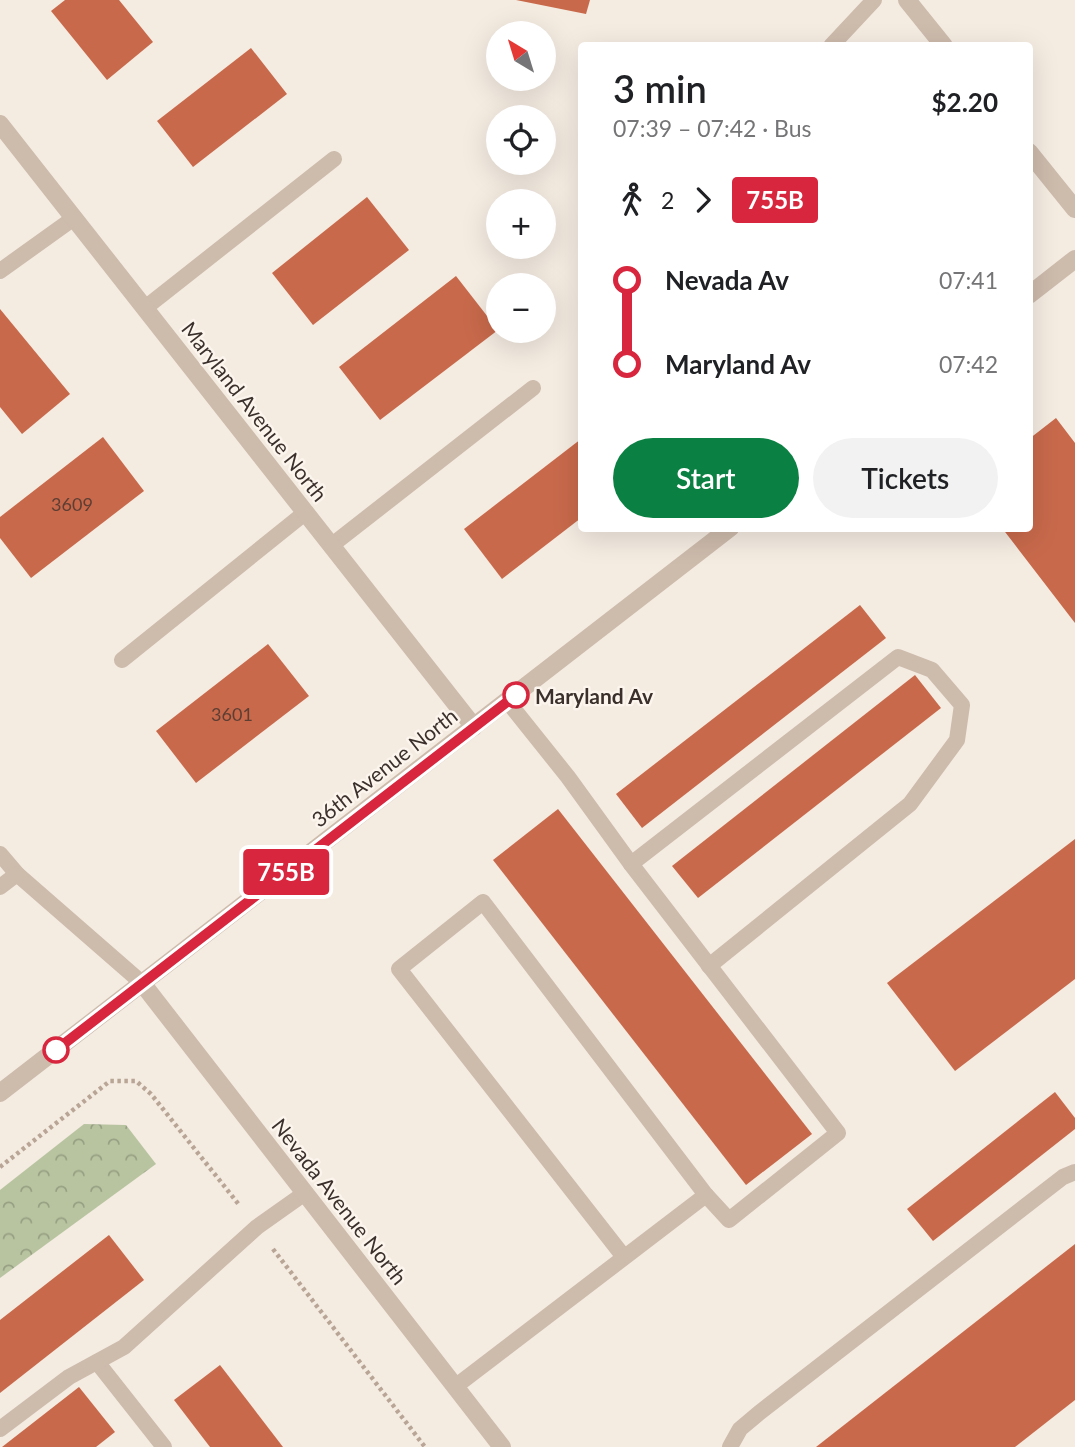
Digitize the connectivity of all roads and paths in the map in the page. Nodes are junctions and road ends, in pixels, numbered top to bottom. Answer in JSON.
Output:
{"nodes":[{"id":1,"x":874,"y":0,"type":"edge"},
{"id":2,"x":907,"y":0,"type":"edge"},
{"id":3,"x":835,"y":42,"type":"edge"},
{"id":4,"x":941,"y":42,"type":"edge"},
{"id":5,"x":0,"y":124,"type":"edge"},
{"id":6,"x":1033,"y":157,"type":"edge"},
{"id":7,"x":334,"y":159,"type":"dead end"},
{"id":8,"x":1075,"y":209,"type":"edge"},
{"id":9,"x":74,"y":218,"type":"junction"},
{"id":10,"x":1075,"y":259,"type":"edge"},
{"id":11,"x":0,"y":271,"type":"edge"},
{"id":12,"x":1033,"y":292,"type":"edge"},
{"id":13,"x":145,"y":308,"type":"junction"},
{"id":14,"x":533,"y":388,"type":"dead end"},
{"id":15,"x":306,"y":512,"type":"junction"},
{"id":16,"x":725,"y":532,"type":"edge"},
{"id":17,"x":332,"y":545,"type":"junction"},
{"id":18,"x":122,"y":660,"type":"dead end"},
{"id":19,"x":508,"y":702,"type":"junction"},
{"id":20,"x":474,"y":727,"type":"junction"},
{"id":21,"x":0,"y":854,"type":"edge"},
{"id":22,"x":631,"y":864,"type":"junction"},
{"id":23,"x":17,"y":874,"type":"junction"},
{"id":24,"x":0,"y":887,"type":"edge"},
{"id":25,"x":709,"y":966,"type":"junction"},
{"id":26,"x":142,"y":983,"type":"junction"},
{"id":27,"x":0,"y":1093,"type":"edge"},
{"id":28,"x":1075,"y":1172,"type":"edge"},
{"id":29,"x":305,"y":1193,"type":"junction"},
{"id":30,"x":706,"y":1195,"type":"junction"},
{"id":31,"x":624,"y":1257,"type":"junction"},
{"id":32,"x":97,"y":1362,"type":"junction"},
{"id":33,"x":456,"y":1386,"type":"junction"},
{"id":34,"x":0,"y":1429,"type":"edge"},
{"id":35,"x":164,"y":1447,"type":"edge"},
{"id":36,"x":502,"y":1447,"type":"edge"},
{"id":37,"x":730,"y":1447,"type":"edge"}],
"edges":[{"from":1,"to":3,"type":"lane"},
{"from":2,"to":4,"type":"street"},
{"from":5,"to":9,"type":"street","name":"Maryland Avenue North"},
{"from":6,"to":8,"type":"street"},
{"from":7,"to":13,"type":"lane"},
{"from":9,"to":11,"type":"lane"},
{"from":9,"to":13,"type":"street","name":"Maryland Avenue North"},
{"from":10,"to":12,"type":"street"},
{"from":13,"to":15,"type":"street","name":"Maryland Avenue North"},
{"from":14,"to":17,"type":"lane"},
{"from":15,"to":17,"type":"street","name":"Maryland Avenue North"},
{"from":15,"to":18,"type":"lane"},
{"from":16,"to":19,"type":"street","name":"36th Avenue North"},
{"from":17,"to":20,"type":"street","name":"Maryland Avenue North"},
{"from":19,"to":20,"type":"street","name":"36th Avenue North"},
{"from":19,"to":22,"type":"lane"},
{"from":20,"to":26,"type":"street","name":"36th Avenue North"},
{"from":21,"to":23,"type":"lane"},
{"from":22,"to":25,"type":"lane"},
{"from":22,"to":25,"type":"lane"},
{"from":23,"to":24,"type":"lane"},
{"from":23,"to":26,"type":"lane"},
{"from":25,"to":30,"type":"lane"},
{"from":26,"to":27,"type":"street","name":"36th Avenue North"},
{"from":26,"to":29,"type":"street","name":"Nevada Avenue North"},
{"from":28,"to":37,"type":"lane"},
{"from":29,"to":32,"type":"lane"},
{"from":29,"to":33,"type":"street","name":"Nevada Avenue North"},
{"from":30,"to":31,"type":"lane"},
{"from":30,"to":31,"type":"lane"},
{"from":31,"to":33,"type":"lane"},
{"from":32,"to":34,"type":"lane"},
{"from":32,"to":35,"type":"lane"},
{"from":33,"to":36,"type":"street","name":"Nevada Avenue North"}]}
